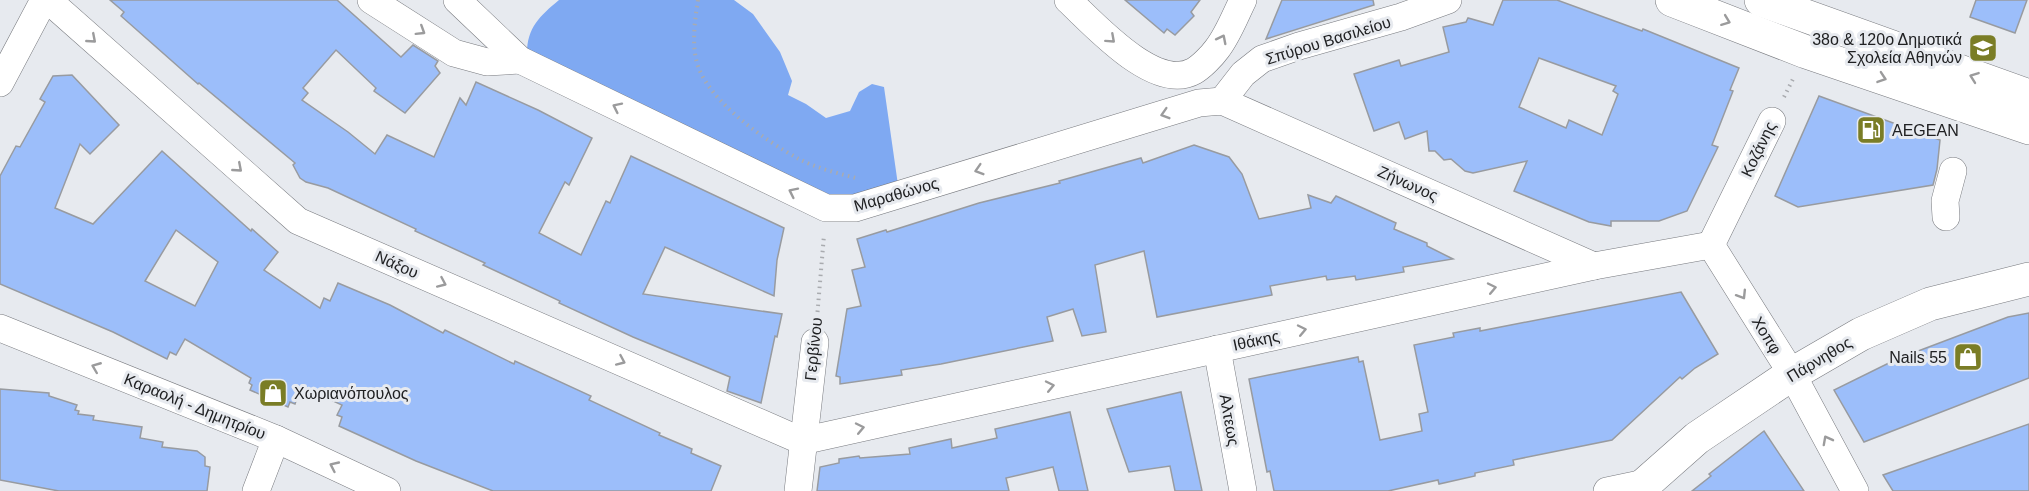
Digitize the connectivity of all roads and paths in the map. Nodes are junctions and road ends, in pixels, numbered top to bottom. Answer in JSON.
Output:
{"nodes":[{"id":1,"x":46,"y":0,"type":"edge"},
{"id":2,"x":371,"y":0,"type":"edge"},
{"id":3,"x":457,"y":0,"type":"edge"},
{"id":4,"x":698,"y":0,"type":"edge"},
{"id":5,"x":1068,"y":0,"type":"edge"},
{"id":6,"x":1243,"y":0,"type":"edge"},
{"id":7,"x":1448,"y":0,"type":"edge"},
{"id":8,"x":1672,"y":0,"type":"edge"},
{"id":9,"x":1761,"y":0,"type":"edge"},
{"id":10,"x":1806,"y":52,"type":"junction"},
{"id":11,"x":520,"y":60,"type":"junction"},
{"id":12,"x":0,"y":83,"type":"edge"},
{"id":13,"x":2029,"y":96,"type":"edge"},
{"id":14,"x":1222,"y":101,"type":"junction"},
{"id":15,"x":1772,"y":122,"type":"joint"},
{"id":16,"x":2029,"y":128,"type":"edge"},
{"id":17,"x":1953,"y":171,"type":"dead end"},
{"id":18,"x":891,"y":197,"type":"junction"},
{"id":19,"x":826,"y":208,"type":"junction"},
{"id":20,"x":1946,"y":217,"type":"dead end"},
{"id":21,"x":1711,"y":245,"type":"junction"},
{"id":22,"x":1594,"y":266,"type":"junction"},
{"id":23,"x":2029,"y":279,"type":"edge"},
{"id":24,"x":0,"y":328,"type":"edge"},
{"id":25,"x":815,"y":342,"type":"joint"},
{"id":26,"x":1217,"y":349,"type":"junction"},
{"id":27,"x":1792,"y":374,"type":"junction"},
{"id":28,"x":276,"y":439,"type":"junction"},
{"id":29,"x":802,"y":441,"type":"junction"},
{"id":30,"x":1641,"y":487,"type":"edge"},
{"id":31,"x":256,"y":491,"type":"edge"},
{"id":32,"x":387,"y":491,"type":"edge"},
{"id":33,"x":798,"y":491,"type":"edge"},
{"id":34,"x":1243,"y":491,"type":"edge"},
{"id":35,"x":1608,"y":491,"type":"edge"},
{"id":36,"x":1855,"y":491,"type":"edge"}],
"edges":[{"from":1,"to":12,"type":"street"},
{"from":1,"to":29,"type":"street","name":"Νάξου","one_way":true},
{"from":2,"to":11,"type":"street","name":"Μαραθώνος","one_way":true},
{"from":3,"to":11,"type":"street","name":"Μαραθώνος"},
{"from":4,"to":18,"type":"path"},
{"from":5,"to":6,"type":"street","one_way":true},
{"from":7,"to":14,"type":"street","name":"Σπύρου Βασιλείου"},
{"from":8,"to":10,"type":"street","one_way":true},
{"from":13,"to":9,"type":"street","one_way":true},
{"from":10,"to":15,"type":"path","name":"Κοζάνης"},
{"from":10,"to":16,"type":"street","one_way":true},
{"from":19,"to":11,"type":"street","name":"Μαραθώνος","one_way":true},
{"from":14,"to":18,"type":"street","name":"Μαραθώνος","one_way":true},
{"from":14,"to":22,"type":"street","name":"Ζήνωνος"},
{"from":15,"to":21,"type":"street","name":"Κοζάνης"},
{"from":17,"to":20,"type":"street"},
{"from":18,"to":19,"type":"street","name":"Μαραθώνος"},
{"from":19,"to":25,"type":"path","name":"Γερβίνου"},
{"from":21,"to":22,"type":"street","name":"Ιθάκης"},
{"from":21,"to":27,"type":"street","name":"Χοπφ","one_way":true},
{"from":26,"to":22,"type":"street","name":"Ιθάκης","one_way":true},
{"from":23,"to":27,"type":"street","name":"Πάρνηθος"},
{"from":28,"to":24,"type":"street","name":"Καραολή - Δημητρίου","one_way":true},
{"from":25,"to":29,"type":"street","name":"Γερβίνου"},
{"from":29,"to":26,"type":"street","name":"Ιθάκης","one_way":true},
{"from":26,"to":34,"type":"street","name":"Αλτεως"},
{"from":27,"to":30,"type":"street","name":"Πάρνηθος"},
{"from":36,"to":27,"type":"street","name":"Χοπφ","one_way":true},
{"from":28,"to":31,"type":"street"},
{"from":32,"to":28,"type":"street","name":"Καραολή - Δημητρίου","one_way":true},
{"from":29,"to":33,"type":"street","name":"Γερβίνου"},
{"from":30,"to":35,"type":"street"}]}
